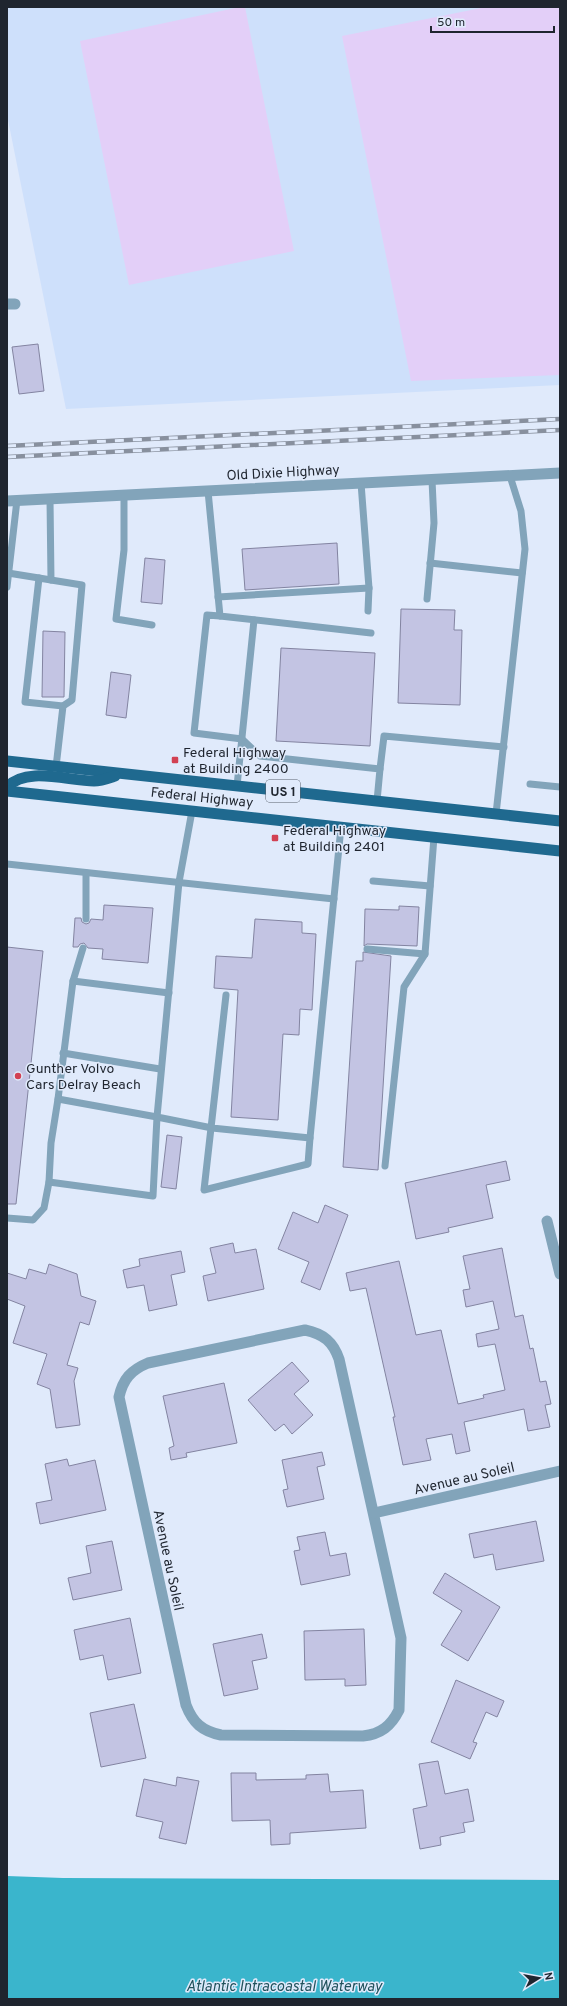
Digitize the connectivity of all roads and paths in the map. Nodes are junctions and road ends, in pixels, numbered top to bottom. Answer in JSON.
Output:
{"nodes":[{"id":1,"x":560,"y":474,"type":"edge"},
{"id":2,"x":510,"y":476,"type":"junction"},
{"id":3,"x":432,"y":480,"type":"junction"},
{"id":4,"x":361,"y":483,"type":"junction"},
{"id":5,"x":208,"y":491,"type":"junction"},
{"id":6,"x":124,"y":495,"type":"junction"},
{"id":7,"x":50,"y":499,"type":"junction"},
{"id":8,"x":12,"y":500,"type":"edge"},
{"id":9,"x":430,"y":563,"type":"junction"},
{"id":10,"x":522,"y":573,"type":"junction"},
{"id":11,"x":8,"y":574,"type":"junction"},
{"id":12,"x":39,"y":578,"type":"junction"},
{"id":13,"x":51,"y":580,"type":"junction"},
{"id":14,"x":7,"y":587,"type":"edge"},
{"id":15,"x":369,"y":588,"type":"junction"},
{"id":16,"x":218,"y":597,"type":"junction"},
{"id":17,"x":427,"y":599,"type":"dead end"},
{"id":18,"x":368,"y":611,"type":"dead end"},
{"id":19,"x":220,"y":616,"type":"junction"},
{"id":20,"x":254,"y":620,"type":"junction"},
{"id":21,"x":152,"y":625,"type":"dead end"},
{"id":22,"x":371,"y":633,"type":"dead end"},
{"id":23,"x":63,"y":706,"type":"junction"},
{"id":24,"x":242,"y":740,"type":"junction"},
{"id":25,"x":504,"y":747,"type":"junction"},
{"id":26,"x":7,"y":762,"type":"edge"},
{"id":27,"x":56,"y":767,"type":"junction"},
{"id":28,"x":380,"y":769,"type":"junction"},
{"id":29,"x":124,"y":774,"type":"junction"},
{"id":30,"x":530,"y":784,"type":"dead end"},
{"id":31,"x":237,"y":786,"type":"junction"},
{"id":32,"x":7,"y":787,"type":"edge"},
{"id":33,"x":560,"y":787,"type":"edge"},
{"id":34,"x":7,"y":791,"type":"edge"},
{"id":35,"x":376,"y":801,"type":"junction"},
{"id":36,"x":192,"y":811,"type":"junction"},
{"id":37,"x":496,"y":814,"type":"junction"},
{"id":38,"x":560,"y":821,"type":"edge"},
{"id":39,"x":341,"y":828,"type":"junction"},
{"id":40,"x":434,"y":837,"type":"junction"},
{"id":41,"x":560,"y":851,"type":"edge"},
{"id":42,"x":7,"y":864,"type":"edge"},
{"id":43,"x":86,"y":873,"type":"junction"},
{"id":44,"x":373,"y":881,"type":"dead end"},
{"id":45,"x":179,"y":882,"type":"junction"},
{"id":46,"x":430,"y":886,"type":"junction"},
{"id":47,"x":334,"y":900,"type":"junction"},
{"id":48,"x":86,"y":919,"type":"dead end"},
{"id":49,"x":83,"y":948,"type":"dead end"},
{"id":50,"x":367,"y":949,"type":"dead end"},
{"id":51,"x":425,"y":954,"type":"junction"},
{"id":52,"x":73,"y":981,"type":"junction"},
{"id":53,"x":169,"y":993,"type":"junction"},
{"id":54,"x":226,"y":995,"type":"dead end"},
{"id":55,"x":63,"y":1053,"type":"junction"},
{"id":56,"x":160,"y":1069,"type":"junction"},
{"id":57,"x":58,"y":1099,"type":"junction"},
{"id":58,"x":157,"y":1117,"type":"junction"},
{"id":59,"x":212,"y":1128,"type":"junction"},
{"id":60,"x":310,"y":1138,"type":"junction"},
{"id":61,"x":385,"y":1166,"type":"dead end"},
{"id":62,"x":49,"y":1182,"type":"junction"},
{"id":63,"x":7,"y":1218,"type":"edge"},
{"id":64,"x":547,"y":1221,"type":"dead end"},
{"id":65,"x":560,"y":1274,"type":"edge"},
{"id":66,"x":560,"y":1472,"type":"edge"},
{"id":67,"x":374,"y":1513,"type":"junction"}],
"edges":[{"from":1,"to":2,"type":"street","name":"Old Dixie Highway"},
{"from":2,"to":3,"type":"street","name":"Old Dixie Highway"},
{"from":2,"to":10,"type":"lane"},
{"from":3,"to":4,"type":"street","name":"Old Dixie Highway"},
{"from":3,"to":9,"type":"lane"},
{"from":4,"to":5,"type":"street","name":"Old Dixie Highway"},
{"from":4,"to":15,"type":"lane"},
{"from":5,"to":6,"type":"street","name":"Old Dixie Highway"},
{"from":5,"to":16,"type":"lane"},
{"from":6,"to":7,"type":"street","name":"Old Dixie Highway"},
{"from":6,"to":21,"type":"lane"},
{"from":7,"to":8,"type":"street","name":"Old Dixie Highway"},
{"from":7,"to":13,"type":"lane"},
{"from":8,"to":11,"type":"lane"},
{"from":9,"to":10,"type":"lane"},
{"from":9,"to":17,"type":"lane"},
{"from":10,"to":25,"type":"lane"},
{"from":11,"to":12,"type":"lane"},
{"from":11,"to":14,"type":"lane"},
{"from":12,"to":13,"type":"lane"},
{"from":12,"to":23,"type":"lane"},
{"from":13,"to":23,"type":"lane"},
{"from":15,"to":16,"type":"lane"},
{"from":15,"to":18,"type":"lane"},
{"from":16,"to":19,"type":"lane"},
{"from":19,"to":20,"type":"lane"},
{"from":19,"to":24,"type":"lane"},
{"from":20,"to":22,"type":"lane"},
{"from":20,"to":24,"type":"lane"},
{"from":23,"to":27,"type":"lane"},
{"from":24,"to":28,"type":"lane"},
{"from":24,"to":31,"type":"lane"},
{"from":25,"to":28,"type":"lane"},
{"from":25,"to":37,"type":"lane"},
{"from":26,"to":27,"type":"main road","name":"Federal Highway","number":"US 1"},
{"from":27,"to":29,"type":"main road","name":"Federal Highway","number":"US 1"},
{"from":28,"to":35,"type":"lane"},
{"from":29,"to":31,"type":"main road","name":"Federal Highway","number":"US 1"},
{"from":29,"to":32,"type":"main road"},
{"from":30,"to":33,"type":"lane"},
{"from":31,"to":35,"type":"main road","name":"Federal Highway","number":"US 1"},
{"from":34,"to":36,"type":"main road","name":"Federal Highway","number":"US 1"},
{"from":35,"to":37,"type":"main road","name":"Federal Highway","number":"US 1"},
{"from":36,"to":39,"type":"main road","name":"Federal Highway","number":"US 1"},
{"from":36,"to":45,"type":"lane"},
{"from":37,"to":38,"type":"main road","name":"Federal Highway","number":"US 1"},
{"from":39,"to":40,"type":"main road","name":"Federal Highway","number":"US 1"},
{"from":39,"to":47,"type":"lane"},
{"from":40,"to":41,"type":"main road","name":"Federal Highway","number":"US 1"},
{"from":40,"to":46,"type":"lane"},
{"from":42,"to":43,"type":"lane"},
{"from":43,"to":45,"type":"lane"},
{"from":43,"to":48,"type":"lane"},
{"from":44,"to":46,"type":"lane"},
{"from":45,"to":47,"type":"lane"},
{"from":45,"to":53,"type":"lane"},
{"from":46,"to":51,"type":"lane"},
{"from":47,"to":60,"type":"lane"},
{"from":49,"to":52,"type":"lane"},
{"from":50,"to":51,"type":"lane"},
{"from":51,"to":61,"type":"lane"},
{"from":52,"to":53,"type":"lane"},
{"from":52,"to":55,"type":"lane"},
{"from":53,"to":56,"type":"lane"},
{"from":54,"to":59,"type":"lane"},
{"from":55,"to":56,"type":"lane"},
{"from":55,"to":57,"type":"lane"},
{"from":56,"to":58,"type":"lane"},
{"from":57,"to":58,"type":"lane"},
{"from":57,"to":62,"type":"lane"},
{"from":58,"to":59,"type":"lane"},
{"from":58,"to":62,"type":"lane"},
{"from":59,"to":60,"type":"lane"},
{"from":59,"to":60,"type":"lane"},
{"from":62,"to":63,"type":"lane"},
{"from":64,"to":65,"type":"street"},
{"from":66,"to":67,"type":"street","name":"Avenue au Soleil"},
{"from":67,"to":67,"type":"street","name":"Avenue au Soleil"}]}
